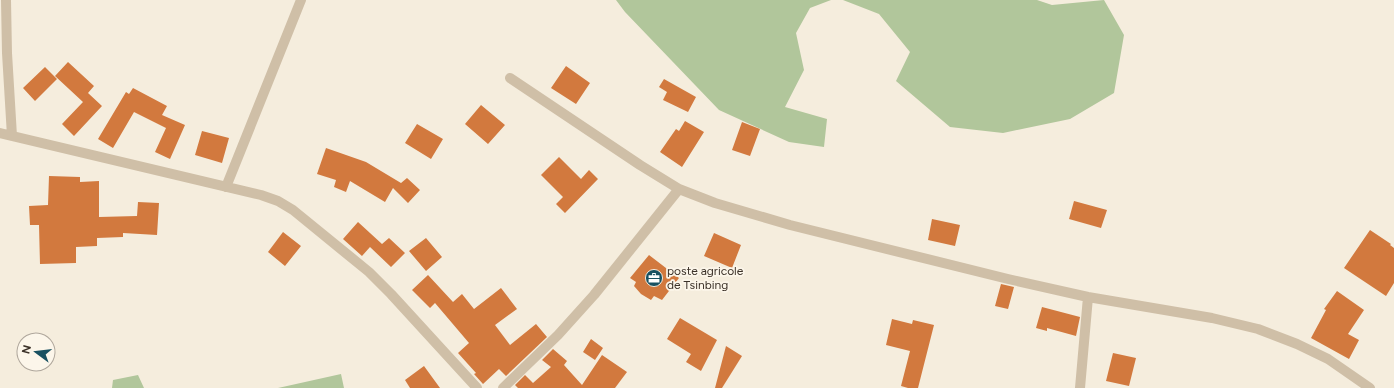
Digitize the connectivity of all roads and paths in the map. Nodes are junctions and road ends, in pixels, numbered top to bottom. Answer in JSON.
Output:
{"nodes":[{"id":1,"x":6,"y":0,"type":"edge"},
{"id":2,"x":301,"y":0,"type":"edge"},
{"id":3,"x":510,"y":78,"type":"dead end"},
{"id":4,"x":0,"y":132,"type":"edge"},
{"id":5,"x":12,"y":136,"type":"junction"},
{"id":6,"x":226,"y":186,"type":"junction"},
{"id":7,"x":679,"y":189,"type":"junction"},
{"id":8,"x":1088,"y":297,"type":"junction"},
{"id":9,"x":477,"y":388,"type":"edge"},
{"id":10,"x":503,"y":388,"type":"edge"},
{"id":11,"x":1080,"y":388,"type":"edge"},
{"id":12,"x":1370,"y":388,"type":"edge"}],
"edges":[{"from":1,"to":5,"type":"street"},
{"from":2,"to":6,"type":"street"},
{"from":3,"to":7,"type":"street"},
{"from":4,"to":5,"type":"street"},
{"from":5,"to":6,"type":"street"},
{"from":6,"to":9,"type":"street"},
{"from":7,"to":8,"type":"street"},
{"from":7,"to":10,"type":"street"},
{"from":8,"to":11,"type":"street"},
{"from":8,"to":12,"type":"street"}]}
